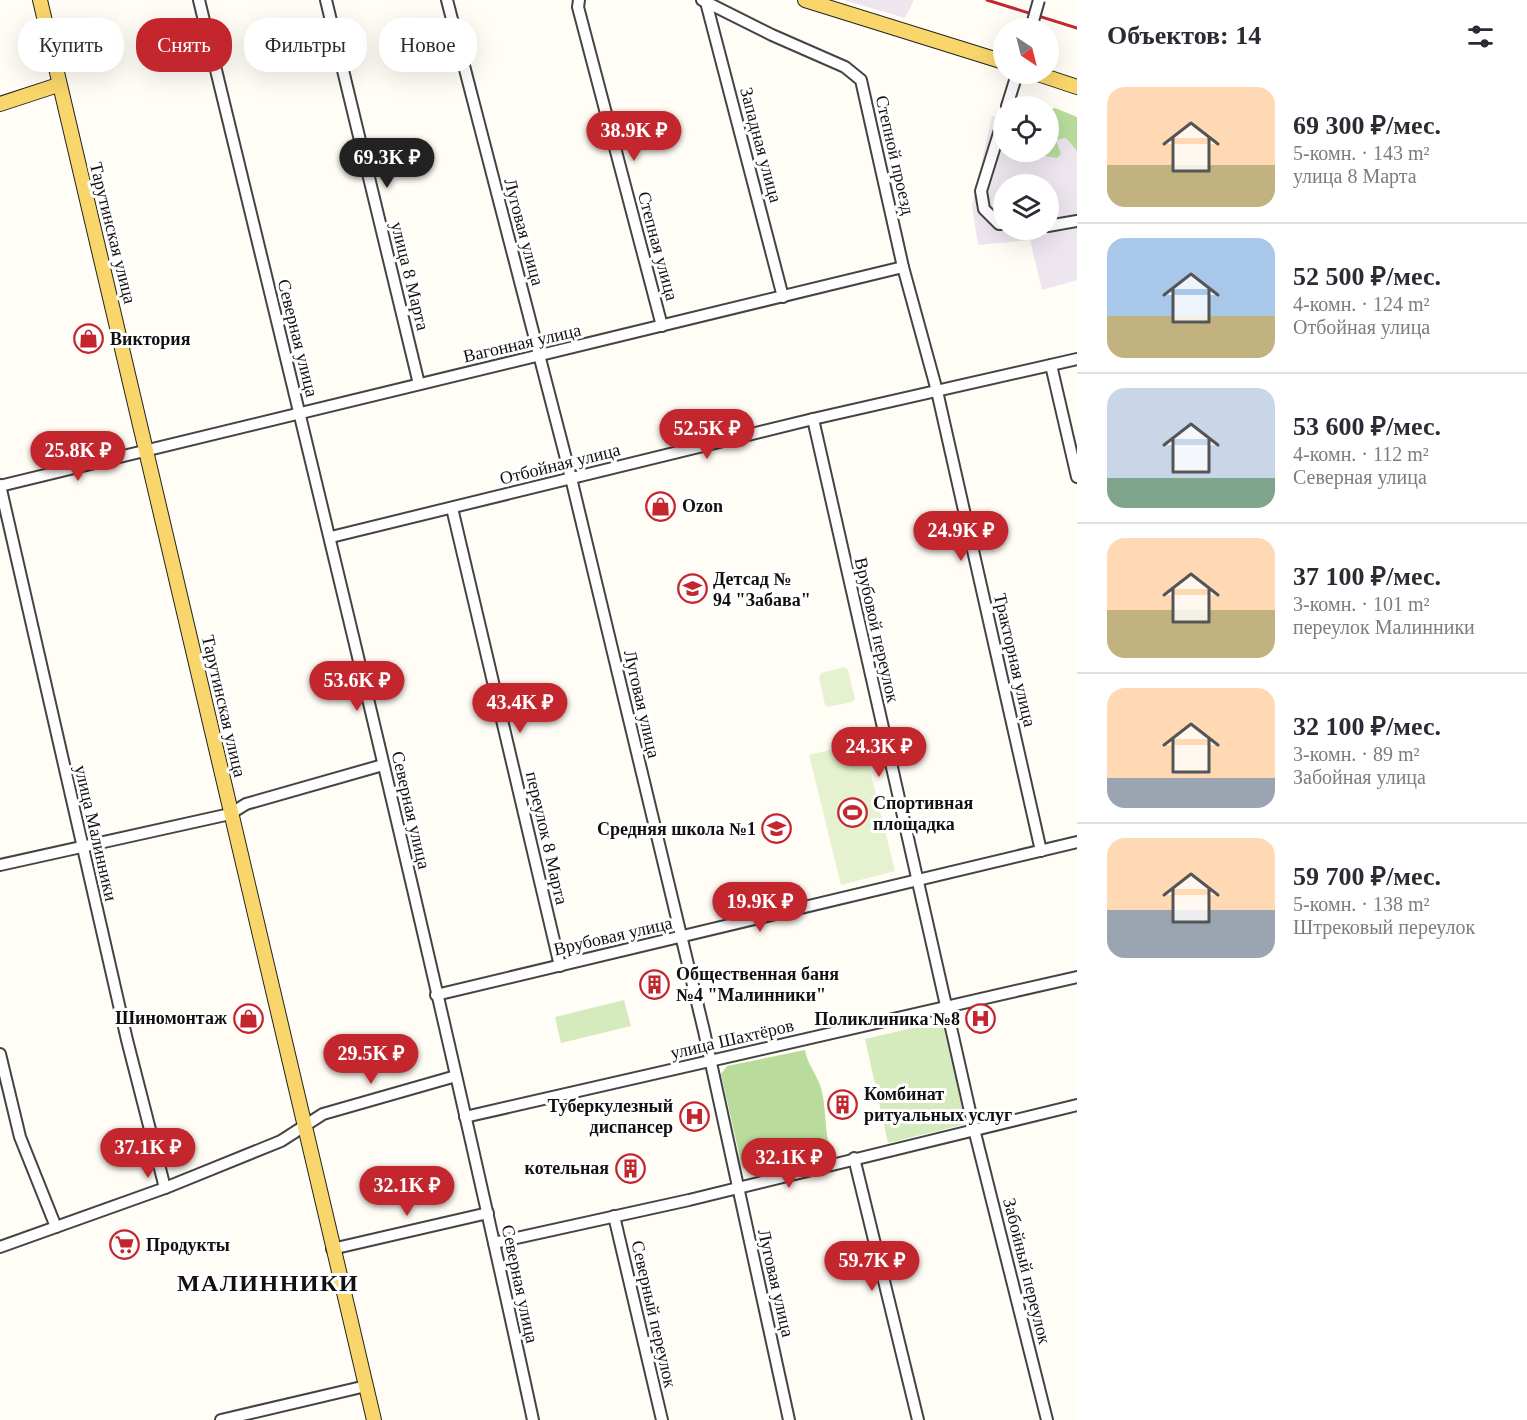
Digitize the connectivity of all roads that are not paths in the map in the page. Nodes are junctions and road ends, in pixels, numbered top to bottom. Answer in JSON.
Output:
{"nodes":[{"id":1,"x":40,"y":0,"type":"edge"},
{"id":2,"x":199,"y":0,"type":"edge"},
{"id":3,"x":326,"y":0,"type":"edge"},
{"id":4,"x":447,"y":0,"type":"edge"},
{"id":5,"x":579,"y":0,"type":"edge"},
{"id":6,"x":805,"y":0,"type":"edge"},
{"id":7,"x":1039,"y":0,"type":"edge"},
{"id":8,"x":704,"y":1,"type":"edge"},
{"id":9,"x":1033,"y":18,"type":"edge"},
{"id":10,"x":993,"y":59,"type":"edge"},
{"id":11,"x":1059,"y":81,"type":"edge"},
{"id":12,"x":58,"y":85,"type":"junction"},
{"id":13,"x":1077,"y":87,"type":"edge"},
{"id":14,"x":0,"y":104,"type":"edge"},
{"id":15,"x":993,"y":152,"type":"edge"},
{"id":16,"x":993,"y":218,"type":"edge"},
{"id":17,"x":1077,"y":221,"type":"edge"},
{"id":18,"x":1059,"y":224,"type":"edge"},
{"id":19,"x":903,"y":267,"type":"junction"},
{"id":20,"x":783,"y":297,"type":"junction"},
{"id":21,"x":662,"y":326,"type":"junction"},
{"id":22,"x":540,"y":355,"type":"junction"},
{"id":23,"x":1077,"y":359,"type":"edge"},
{"id":24,"x":1051,"y":365,"type":"junction"},
{"id":25,"x":419,"y":384,"type":"junction"},
{"id":26,"x":937,"y":391,"type":"junction"},
{"id":27,"x":299,"y":413,"type":"junction"},
{"id":28,"x":813,"y":419,"type":"junction"},
{"id":29,"x":148,"y":449,"type":"junction"},
{"id":30,"x":1077,"y":477,"type":"edge"},
{"id":31,"x":571,"y":478,"type":"junction"},
{"id":32,"x":0,"y":486,"type":"edge"},
{"id":33,"x":452,"y":508,"type":"junction"},
{"id":34,"x":331,"y":537,"type":"junction"},
{"id":35,"x":383,"y":765,"type":"junction"},
{"id":36,"x":230,"y":814,"type":"junction"},
{"id":37,"x":1077,"y":842,"type":"edge"},
{"id":38,"x":82,"y":847,"type":"junction"},
{"id":39,"x":1041,"y":851,"type":"junction"},
{"id":40,"x":0,"y":865,"type":"edge"},
{"id":41,"x":917,"y":881,"type":"junction"},
{"id":42,"x":681,"y":938,"type":"junction"},
{"id":43,"x":561,"y":966,"type":"junction"},
{"id":44,"x":1077,"y":977,"type":"edge"},
{"id":45,"x":436,"y":995,"type":"junction"},
{"id":46,"x":946,"y":1007,"type":"junction"},
{"id":47,"x":0,"y":1054,"type":"edge"},
{"id":48,"x":711,"y":1061,"type":"junction"},
{"id":49,"x":456,"y":1076,"type":"junction"},
{"id":50,"x":1077,"y":1105,"type":"edge"},
{"id":51,"x":465,"y":1117,"type":"junction"},
{"id":52,"x":304,"y":1127,"type":"junction"},
{"id":53,"x":974,"y":1129,"type":"junction"},
{"id":54,"x":854,"y":1158,"type":"junction"},
{"id":55,"x":737,"y":1187,"type":"junction"},
{"id":56,"x":165,"y":1188,"type":"junction"},
{"id":57,"x":488,"y":1213,"type":"junction"},
{"id":58,"x":614,"y":1216,"type":"junction"},
{"id":59,"x":56,"y":1227,"type":"junction"},
{"id":60,"x":495,"y":1243,"type":"junction"},
{"id":61,"x":0,"y":1247,"type":"edge"},
{"id":62,"x":332,"y":1250,"type":"junction"},
{"id":63,"x":366,"y":1386,"type":"junction"},
{"id":64,"x":221,"y":1420,"type":"edge"},
{"id":65,"x":374,"y":1420,"type":"edge"},
{"id":66,"x":533,"y":1420,"type":"edge"},
{"id":67,"x":662,"y":1420,"type":"edge"},
{"id":68,"x":789,"y":1420,"type":"edge"},
{"id":69,"x":918,"y":1420,"type":"edge"},
{"id":70,"x":1047,"y":1420,"type":"edge"}],
"edges":[{"from":1,"to":12,"type":"main road","name":"Тарутинская улица"},
{"from":2,"to":27,"type":"street","name":"Северная улица"},
{"from":3,"to":25,"type":"street","name":"улица 8 Марта"},
{"from":4,"to":22,"type":"street","name":"Луговая улица"},
{"from":5,"to":21,"type":"street","name":"Степная улица"},
{"from":6,"to":10,"type":"main road"},
{"from":7,"to":9,"type":"street","bridge":true},
{"from":8,"to":19,"type":"street","name":"Степной проезд"},
{"from":8,"to":20,"type":"street","name":"Западная улица"},
{"from":11,"to":13,"type":"main road"},
{"from":12,"to":14,"type":"main road"},
{"from":12,"to":29,"type":"main road","name":"Тарутинская улица"},
{"from":15,"to":16,"type":"street"},
{"from":17,"to":18,"type":"street"},
{"from":19,"to":20,"type":"street","name":"Вагонная улица"},
{"from":19,"to":26,"type":"street","name":"Тракторная улица"},
{"from":20,"to":21,"type":"street","name":"Вагонная улица"},
{"from":21,"to":22,"type":"street","name":"Вагонная улица"},
{"from":22,"to":25,"type":"street","name":"Вагонная улица"},
{"from":22,"to":31,"type":"street","name":"Луговая улица"},
{"from":23,"to":24,"type":"street","name":"Отбойная улица"},
{"from":24,"to":26,"type":"street","name":"Отбойная улица"},
{"from":24,"to":30,"type":"street"},
{"from":25,"to":27,"type":"street","name":"Вагонная улица"},
{"from":26,"to":28,"type":"street","name":"Отбойная улица"},
{"from":26,"to":39,"type":"street","name":"Тракторная улица"},
{"from":27,"to":29,"type":"street","name":"Вагонная улица"},
{"from":27,"to":34,"type":"street","name":"Северная улица"},
{"from":28,"to":31,"type":"street","name":"Отбойная улица"},
{"from":28,"to":41,"type":"street","name":"Врубовой переулок"},
{"from":29,"to":32,"type":"street","name":"Вагонная улица"},
{"from":29,"to":36,"type":"main road","name":"Тарутинская улица"},
{"from":31,"to":33,"type":"street","name":"Отбойная улица"},
{"from":31,"to":42,"type":"street","name":"Луговая улица"},
{"from":32,"to":38,"type":"street","name":"улица Малинники"},
{"from":33,"to":34,"type":"street","name":"Отбойная улица"},
{"from":33,"to":43,"type":"street","name":"переулок 8 Марта"},
{"from":34,"to":35,"type":"street","name":"Северная улица"},
{"from":35,"to":36,"type":"street"},
{"from":35,"to":45,"type":"street","name":"Северная улица"},
{"from":36,"to":38,"type":"street"},
{"from":36,"to":52,"type":"main road","name":"Тарутинская улица"},
{"from":37,"to":39,"type":"street","name":"Врубовая улица"},
{"from":38,"to":40,"type":"street"},
{"from":38,"to":56,"type":"street","name":"улица Малинники"},
{"from":39,"to":41,"type":"street","name":"Врубовая улица"},
{"from":41,"to":42,"type":"street","name":"Врубовая улица"},
{"from":41,"to":46,"type":"street","name":"Врубовой переулок"},
{"from":42,"to":43,"type":"street","name":"Врубовая улица"},
{"from":42,"to":48,"type":"street","name":"Луговая улица"},
{"from":43,"to":45,"type":"street","name":"Врубовая улица"},
{"from":44,"to":46,"type":"street","name":"улица Шахтёров"},
{"from":45,"to":49,"type":"street","name":"Северная улица"},
{"from":46,"to":48,"type":"street","name":"улица Шахтёров"},
{"from":46,"to":53,"type":"street","name":"Врубовой переулок"},
{"from":47,"to":59,"type":"street"},
{"from":48,"to":51,"type":"street","name":"улица Шахтёров"},
{"from":48,"to":55,"type":"street","name":"Луговая улица"},
{"from":49,"to":51,"type":"street","name":"Северная улица"},
{"from":49,"to":52,"type":"street"},
{"from":50,"to":53,"type":"street"},
{"from":51,"to":57,"type":"street","name":"Северная улица"},
{"from":52,"to":56,"type":"street"},
{"from":52,"to":62,"type":"main road","name":"Тарутинская улица"},
{"from":53,"to":54,"type":"street"},
{"from":53,"to":70,"type":"street","name":"Забойный переулок"},
{"from":54,"to":55,"type":"street"},
{"from":54,"to":69,"type":"street"},
{"from":55,"to":58,"type":"street"},
{"from":55,"to":68,"type":"street","name":"Луговая улица"},
{"from":56,"to":59,"type":"street"},
{"from":57,"to":60,"type":"street","name":"Северная улица"},
{"from":57,"to":62,"type":"street"},
{"from":58,"to":60,"type":"street"},
{"from":58,"to":67,"type":"street","name":"Северный переулок"},
{"from":59,"to":61,"type":"street"},
{"from":60,"to":66,"type":"street","name":"Северная улица"},
{"from":62,"to":63,"type":"main road","name":"Тарутинская улица"},
{"from":63,"to":64,"type":"street"},
{"from":63,"to":65,"type":"main road","name":"Тарутинская улица"}]}
